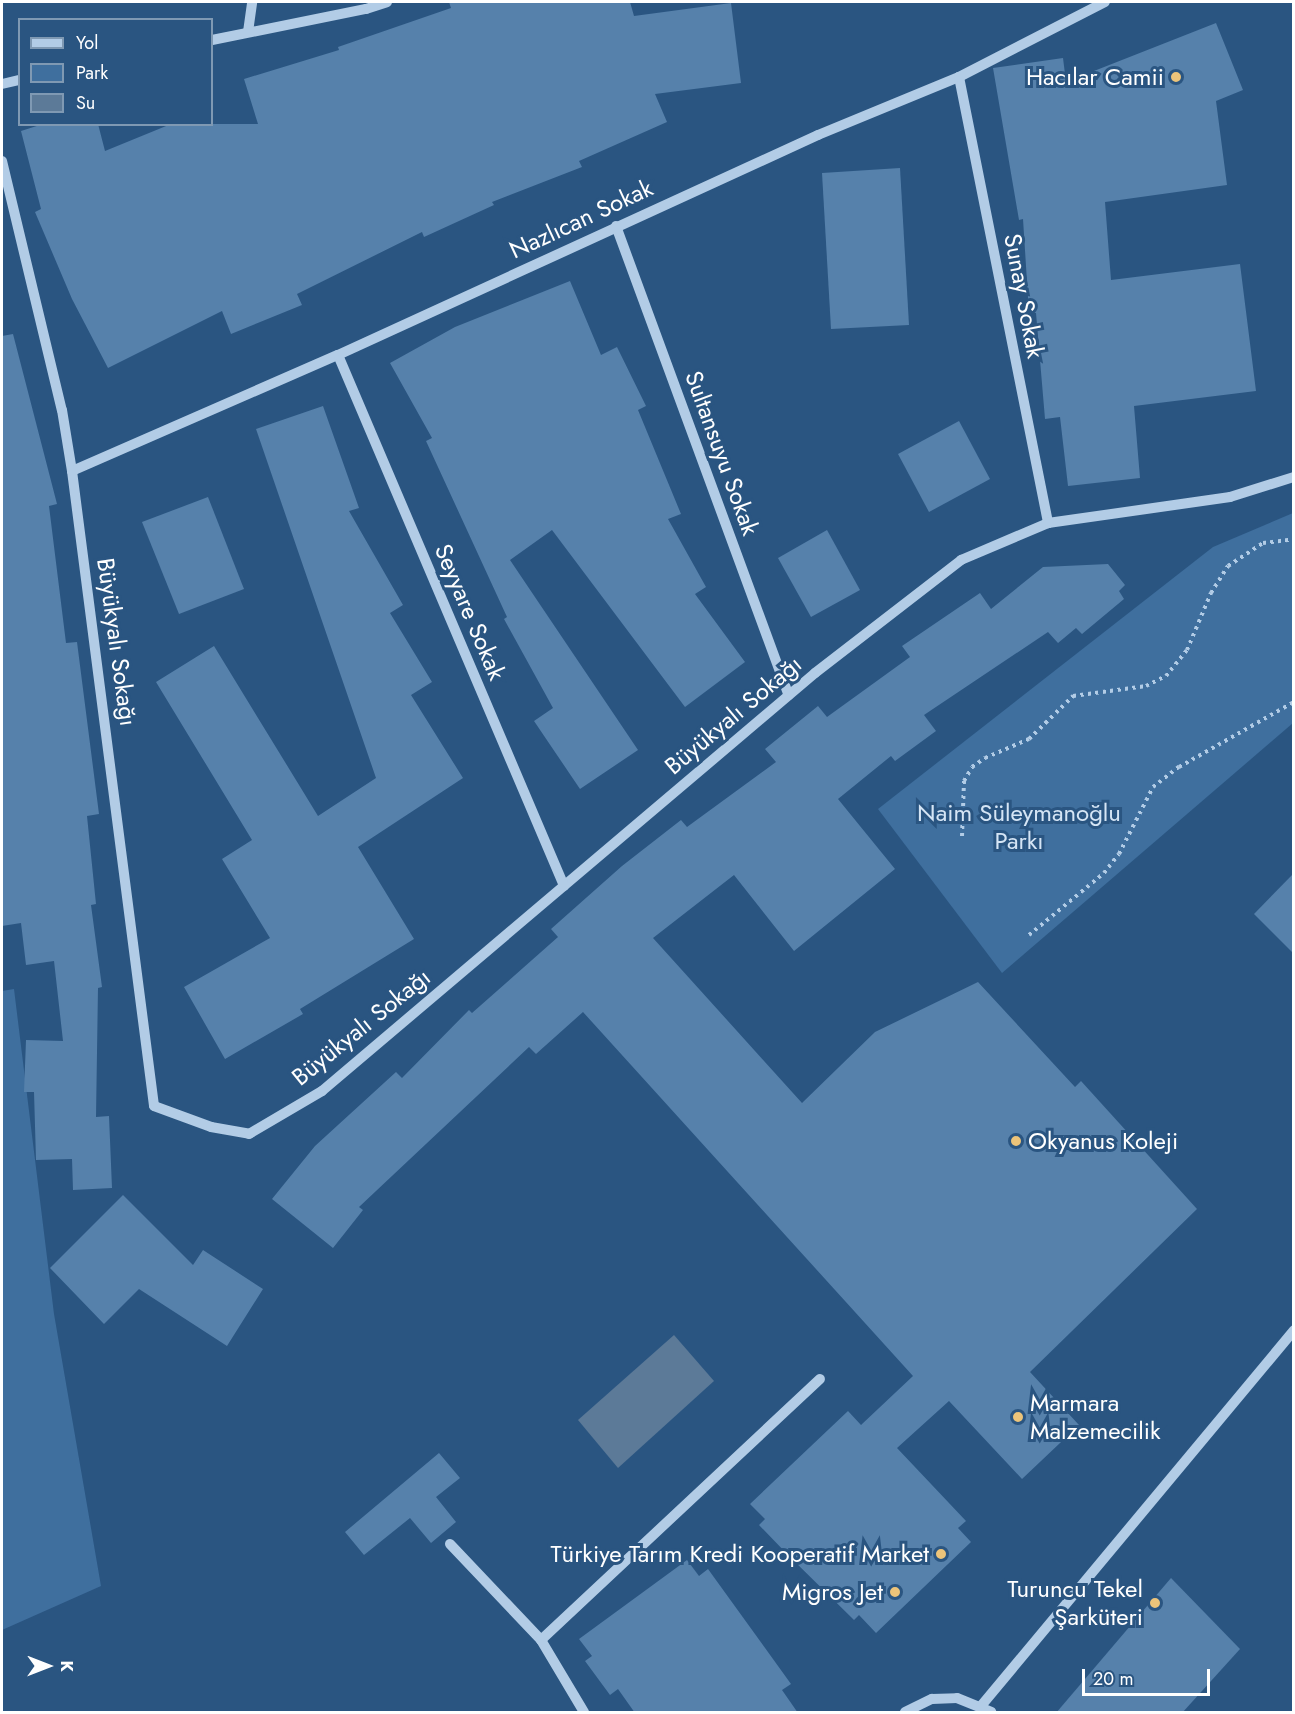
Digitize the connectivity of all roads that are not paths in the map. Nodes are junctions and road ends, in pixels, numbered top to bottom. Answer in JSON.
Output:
{"nodes":[{"id":1,"x":252,"y":2,"type":"edge"},
{"id":2,"x":387,"y":2,"type":"edge"},
{"id":3,"x":1105,"y":2,"type":"edge"},
{"id":4,"x":248,"y":32,"type":"junction"},
{"id":5,"x":213,"y":40,"type":"edge"},
{"id":6,"x":959,"y":77,"type":"junction"},
{"id":7,"x":18,"y":80,"type":"edge"},
{"id":8,"x":2,"y":84,"type":"edge"},
{"id":9,"x":2,"y":161,"type":"edge"},
{"id":10,"x":616,"y":226,"type":"junction"},
{"id":11,"x":338,"y":355,"type":"junction"},
{"id":12,"x":72,"y":471,"type":"junction"},
{"id":13,"x":1293,"y":477,"type":"edge"},
{"id":14,"x":1048,"y":523,"type":"junction"},
{"id":15,"x":789,"y":695,"type":"junction"},
{"id":16,"x":564,"y":886,"type":"junction"},
{"id":17,"x":1293,"y":1330,"type":"edge"},
{"id":18,"x":820,"y":1379,"type":"dead end"},
{"id":19,"x":450,"y":1544,"type":"dead end"},
{"id":20,"x":541,"y":1640,"type":"junction"},
{"id":21,"x":981,"y":1706,"type":"junction"},
{"id":22,"x":584,"y":1713,"type":"edge"},
{"id":23,"x":905,"y":1713,"type":"edge"},
{"id":24,"x":991,"y":1713,"type":"edge"}],
"edges":[{"from":1,"to":4,"type":"street"},
{"from":2,"to":4,"type":"street"},
{"from":3,"to":6,"type":"street","name":"Nazlıcan Sokak"},
{"from":4,"to":5,"type":"street"},
{"from":6,"to":10,"type":"street","name":"Nazlıcan Sokak"},
{"from":6,"to":14,"type":"street","name":"Sunay Sokak"},
{"from":7,"to":8,"type":"street"},
{"from":9,"to":12,"type":"street","name":"Büyükyalı Sokağı"},
{"from":10,"to":11,"type":"street","name":"Nazlıcan Sokak"},
{"from":10,"to":15,"type":"street","name":"Sultansuyu Sokak"},
{"from":11,"to":12,"type":"street","name":"Nazlıcan Sokak"},
{"from":11,"to":16,"type":"street","name":"Seyyare Sokak"},
{"from":12,"to":16,"type":"street","name":"Büyükyalı Sokağı"},
{"from":13,"to":14,"type":"street","name":"Büyükyalı Sokağı"},
{"from":14,"to":15,"type":"street","name":"Büyükyalı Sokağı"},
{"from":15,"to":16,"type":"street","name":"Büyükyalı Sokağı"},
{"from":17,"to":21,"type":"street"},
{"from":18,"to":20,"type":"street"},
{"from":19,"to":20,"type":"street"},
{"from":20,"to":22,"type":"street"},
{"from":21,"to":23,"type":"street"},
{"from":21,"to":24,"type":"street"}]}
